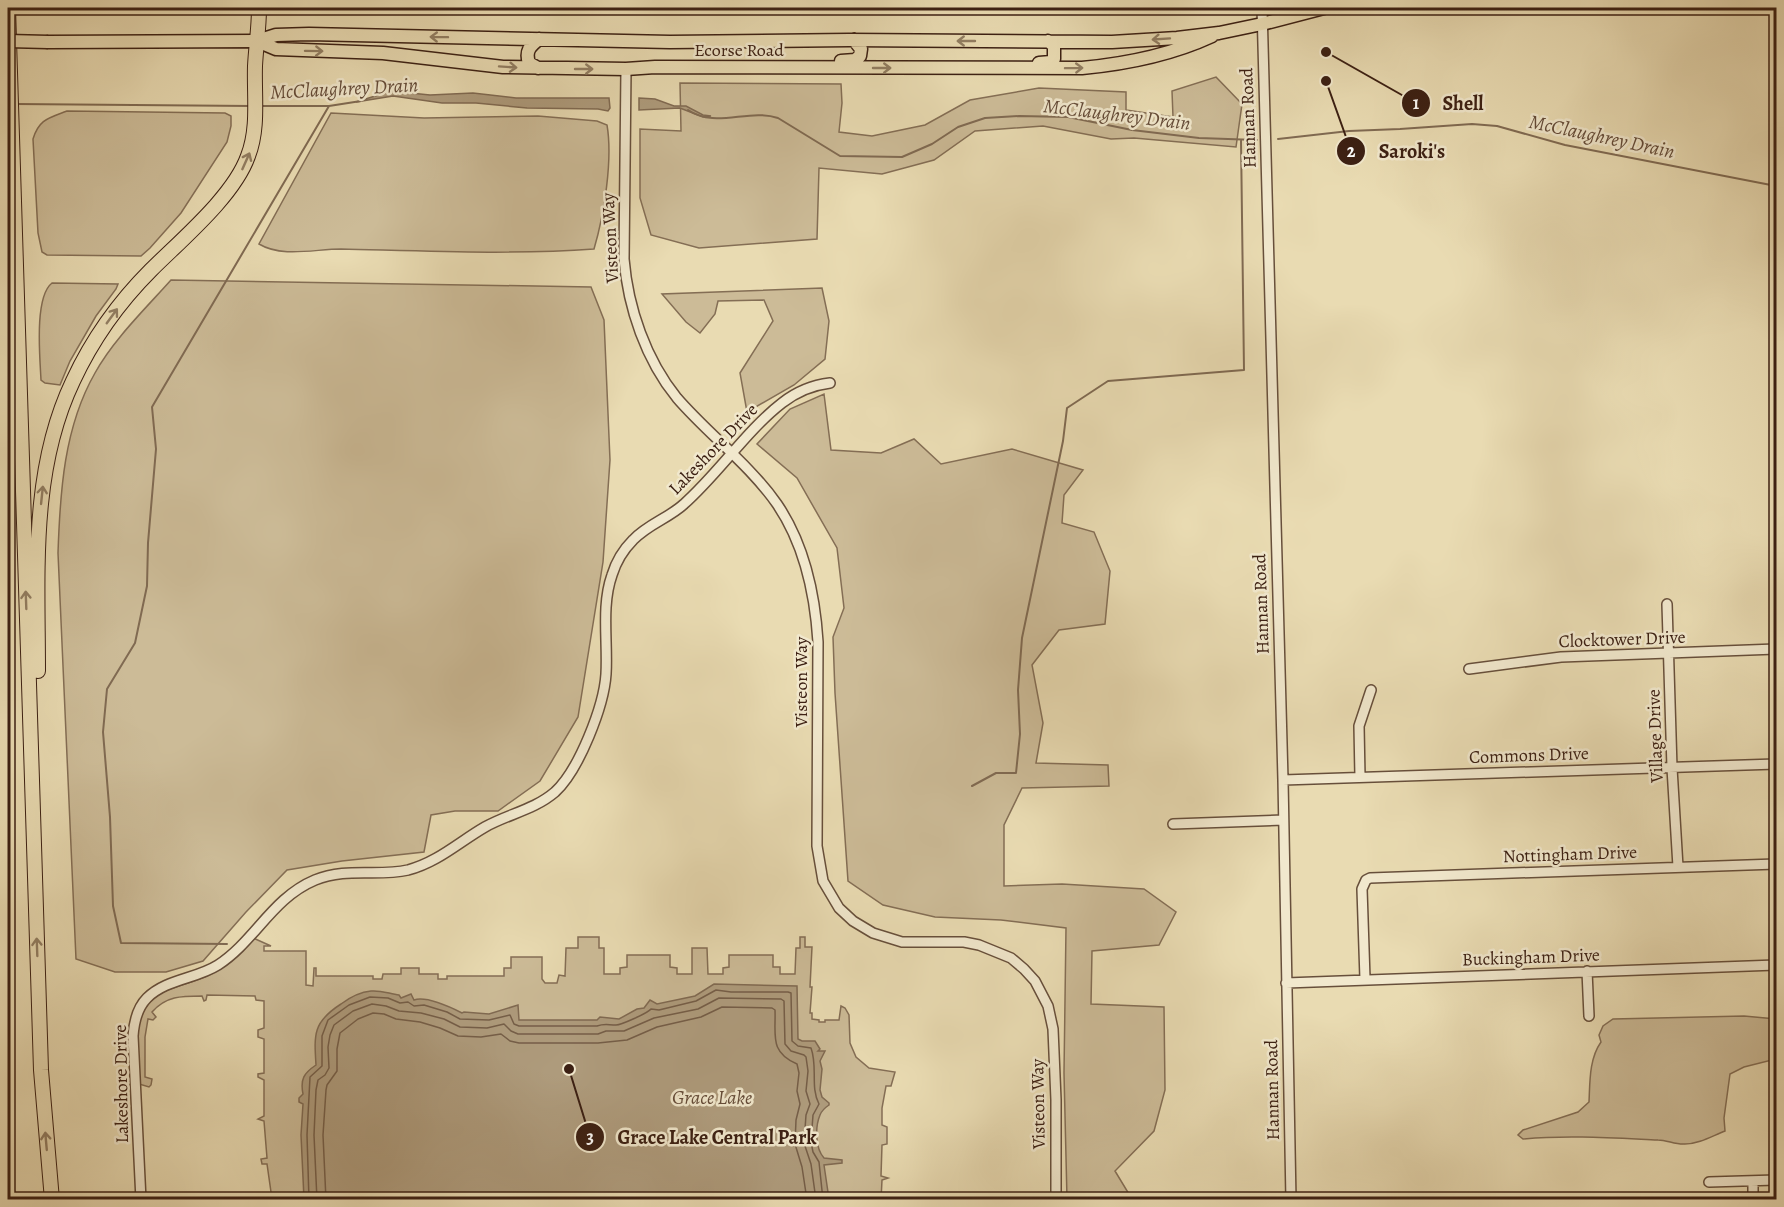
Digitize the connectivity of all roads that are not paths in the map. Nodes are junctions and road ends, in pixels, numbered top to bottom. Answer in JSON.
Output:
{"nodes":[{"id":1,"x":8,"y":8,"type":"edge"},
{"id":2,"x":259,"y":8,"type":"edge"},
{"id":3,"x":1262,"y":8,"type":"edge"},
{"id":4,"x":1324,"y":8,"type":"edge"},
{"id":5,"x":1262,"y":24,"type":"junction"},
{"id":6,"x":1219,"y":33,"type":"junction"},
{"id":7,"x":539,"y":39,"type":"junction"},
{"id":8,"x":854,"y":40,"type":"junction"},
{"id":9,"x":8,"y":41,"type":"edge"},
{"id":10,"x":257,"y":41,"type":"junction"},
{"id":11,"x":1048,"y":41,"type":"junction"},
{"id":12,"x":655,"y":67,"type":"junction"},
{"id":13,"x":542,"y":69,"type":"junction"},
{"id":14,"x":626,"y":69,"type":"junction"},
{"id":15,"x":974,"y":69,"type":"junction"},
{"id":16,"x":830,"y":383,"type":"dead end"},
{"id":17,"x":733,"y":453,"type":"junction"},
{"id":18,"x":1667,"y":604,"type":"dead end"},
{"id":19,"x":1776,"y":649,"type":"edge"},
{"id":20,"x":1668,"y":653,"type":"junction"},
{"id":21,"x":1469,"y":669,"type":"dead end"},
{"id":22,"x":1371,"y":690,"type":"dead end"},
{"id":23,"x":32,"y":763,"type":"junction"},
{"id":24,"x":1776,"y":764,"type":"edge"},
{"id":25,"x":1672,"y":768,"type":"junction"},
{"id":26,"x":1360,"y":777,"type":"junction"},
{"id":27,"x":1283,"y":780,"type":"junction"},
{"id":28,"x":1283,"y":820,"type":"junction"},
{"id":29,"x":1173,"y":824,"type":"dead end"},
{"id":30,"x":1776,"y":864,"type":"edge"},
{"id":31,"x":1678,"y":867,"type":"junction"},
{"id":32,"x":1776,"y":965,"type":"edge"},
{"id":33,"x":1587,"y":971,"type":"junction"},
{"id":34,"x":1365,"y":979,"type":"junction"},
{"id":35,"x":1286,"y":983,"type":"junction"},
{"id":36,"x":1589,"y":1016,"type":"dead end"},
{"id":37,"x":1776,"y":1180,"type":"edge"},
{"id":38,"x":1753,"y":1181,"type":"junction"},
{"id":39,"x":1709,"y":1182,"type":"dead end"},
{"id":40,"x":8,"y":1194,"type":"edge"},
{"id":41,"x":8,"y":1200,"type":"edge"},
{"id":42,"x":52,"y":1200,"type":"edge"},
{"id":43,"x":141,"y":1200,"type":"edge"},
{"id":44,"x":1056,"y":1200,"type":"edge"},
{"id":45,"x":1292,"y":1200,"type":"edge"},
{"id":46,"x":1753,"y":1200,"type":"edge"}],
"edges":[{"from":23,"to":1,"type":"highway","one_way":true},
{"from":2,"to":10,"type":"highway"},
{"from":3,"to":5,"type":"street","name":"Hannan Road"},
{"from":4,"to":5,"type":"main road","name":"Ecorse Road"},
{"from":5,"to":6,"type":"main road","name":"Ecorse Road"},
{"from":5,"to":27,"type":"street","name":"Hannan Road"},
{"from":6,"to":11,"type":"main road","name":"Ecorse Road","one_way":true},
{"from":15,"to":6,"type":"main road","name":"Ecorse Road","one_way":true},
{"from":7,"to":8,"type":"main road","name":"Ecorse Road"},
{"from":7,"to":10,"type":"main road","name":"Ecorse Road","one_way":true},
{"from":7,"to":13,"type":"main road"},
{"from":11,"to":8,"type":"main road","name":"Ecorse Road","one_way":true},
{"from":8,"to":12,"type":"main road"},
{"from":9,"to":10,"type":"main road","name":"Ecorse Road","bridge":true},
{"from":10,"to":13,"type":"main road","name":"Ecorse Road","one_way":true},
{"from":23,"to":10,"type":"highway","one_way":true},
{"from":11,"to":15,"type":"main road"},
{"from":12,"to":14,"type":"main road","name":"Ecorse Road"},
{"from":12,"to":15,"type":"main road","name":"Ecorse Road","one_way":true},
{"from":13,"to":14,"type":"main road","name":"Ecorse Road","one_way":true},
{"from":14,"to":17,"type":"street","name":"Visteon Way"},
{"from":16,"to":17,"type":"street","name":"Lakeshore Drive"},
{"from":17,"to":43,"type":"street","name":"Lakeshore Drive"},
{"from":17,"to":44,"type":"street","name":"Visteon Way"},
{"from":18,"to":20,"type":"street","name":"Village Drive"},
{"from":19,"to":20,"type":"street","name":"Clocktower Drive"},
{"from":20,"to":21,"type":"street","name":"Clocktower Drive"},
{"from":20,"to":25,"type":"street","name":"Village Drive"},
{"from":22,"to":26,"type":"street"},
{"from":42,"to":23,"type":"highway","one_way":true},
{"from":24,"to":25,"type":"street","name":"Commons Drive"},
{"from":25,"to":26,"type":"street","name":"Commons Drive"},
{"from":25,"to":31,"type":"street","name":"Village Drive"},
{"from":26,"to":27,"type":"street","name":"Commons Drive"},
{"from":27,"to":28,"type":"street","name":"Hannan Road"},
{"from":28,"to":29,"type":"street"},
{"from":28,"to":35,"type":"street","name":"Hannan Road"},
{"from":30,"to":31,"type":"street","name":"Nottingham Drive"},
{"from":31,"to":34,"type":"street","name":"Nottingham Drive"},
{"from":32,"to":33,"type":"street","name":"Buckingham Drive"},
{"from":33,"to":34,"type":"street","name":"Buckingham Drive"},
{"from":33,"to":36,"type":"street"},
{"from":34,"to":35,"type":"street","name":"Buckingham Drive"},
{"from":35,"to":45,"type":"street","name":"Hannan Road"},
{"from":37,"to":38,"type":"street"},
{"from":38,"to":39,"type":"street"},
{"from":38,"to":46,"type":"street"},
{"from":40,"to":41,"type":"highway"}]}
